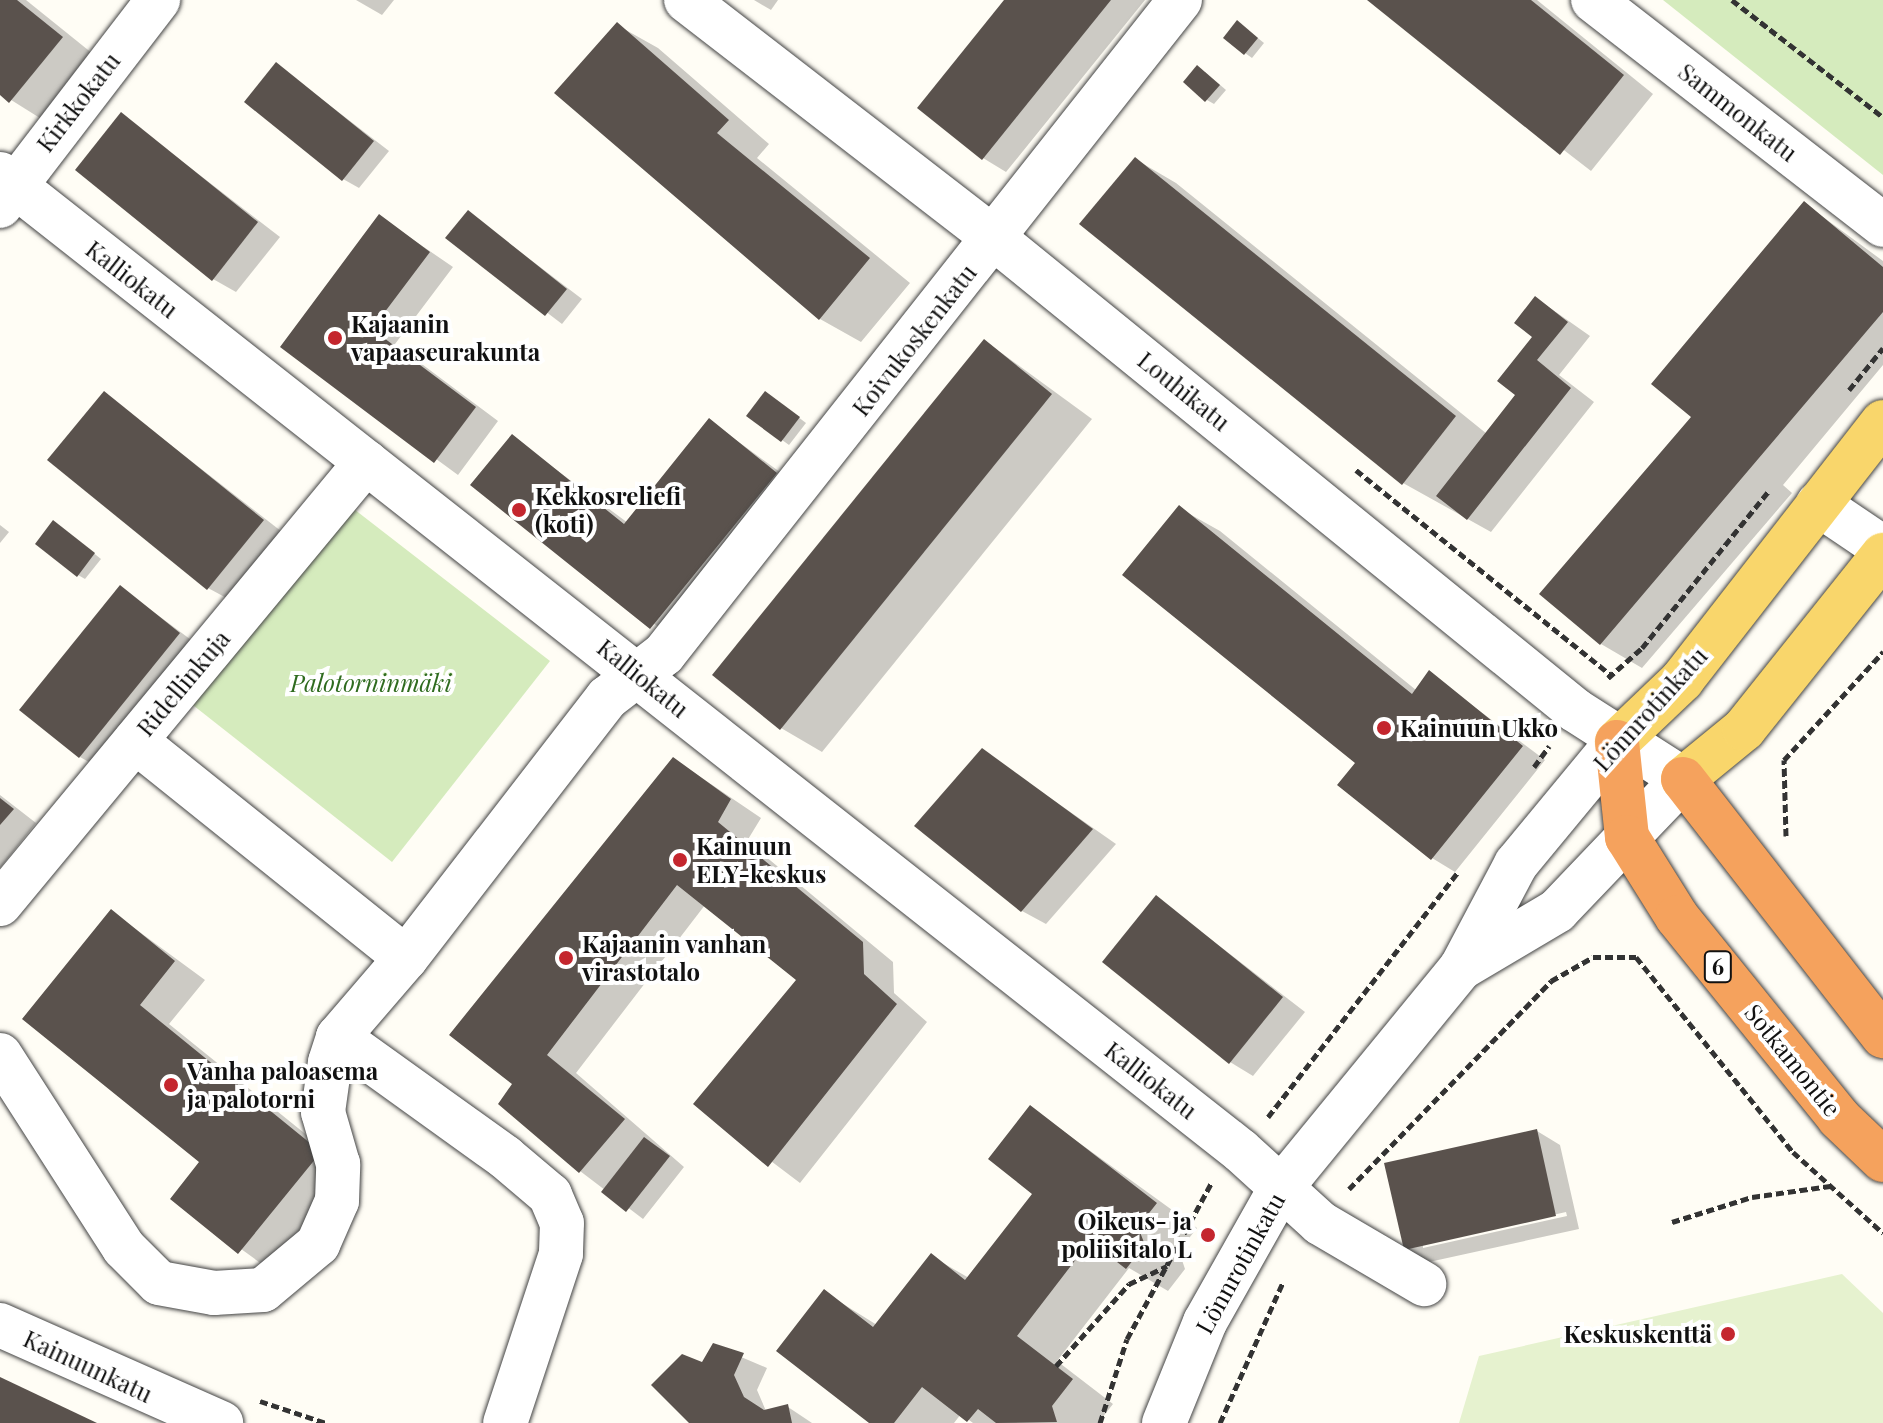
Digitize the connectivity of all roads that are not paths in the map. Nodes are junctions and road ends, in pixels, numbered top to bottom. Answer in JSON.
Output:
{"nodes":[{"id":1,"x":158,"y":0,"type":"edge"},
{"id":2,"x":686,"y":0,"type":"edge"},
{"id":3,"x":1180,"y":0,"type":"edge"},
{"id":4,"x":1593,"y":0,"type":"edge"},
{"id":5,"x":5,"y":189,"type":"edge"},
{"id":6,"x":1883,"y":225,"type":"edge"},
{"id":7,"x":995,"y":239,"type":"junction"},
{"id":8,"x":1883,"y":422,"type":"edge"},
{"id":9,"x":366,"y":462,"type":"junction"},
{"id":10,"x":1818,"y":504,"type":"junction"},
{"id":11,"x":1883,"y":548,"type":"edge"},
{"id":12,"x":1883,"y":555,"type":"edge"},
{"id":13,"x":643,"y":676,"type":"junction"},
{"id":14,"x":135,"y":741,"type":"junction"},
{"id":15,"x":1617,"y":742,"type":"junction"},
{"id":16,"x":1683,"y":779,"type":"junction"},
{"id":17,"x":1627,"y":837,"type":"junction"},
{"id":18,"x":0,"y":904,"type":"edge"},
{"id":19,"x":406,"y":958,"type":"junction"},
{"id":20,"x":1461,"y":968,"type":"junction"},
{"id":21,"x":1883,"y":1036,"type":"edge"},
{"id":22,"x":338,"y":1037,"type":"junction"},
{"id":23,"x":0,"y":1055,"type":"edge"},
{"id":24,"x":1883,"y":1160,"type":"edge"},
{"id":25,"x":1280,"y":1189,"type":"junction"},
{"id":26,"x":1424,"y":1284,"type":"dead end"},
{"id":27,"x":0,"y":1325,"type":"edge"},
{"id":28,"x":221,"y":1423,"type":"edge"},
{"id":29,"x":505,"y":1423,"type":"edge"},
{"id":30,"x":1164,"y":1423,"type":"edge"}],
"edges":[{"from":1,"to":5,"type":"street","name":"Kirkkokatu"},
{"from":2,"to":7,"type":"street","name":"Louhikatu"},
{"from":3,"to":7,"type":"street","name":"Koivukoskenkatu"},
{"from":4,"to":6,"type":"street","name":"Sammonkatu"},
{"from":5,"to":9,"type":"street","name":"Kalliokatu"},
{"from":7,"to":13,"type":"street","name":"Koivukoskenkatu"},
{"from":7,"to":15,"type":"street","name":"Louhikatu"},
{"from":8,"to":10,"type":"main road","name":"Lönnrotinkatu"},
{"from":9,"to":13,"type":"street","name":"Kalliokatu"},
{"from":9,"to":14,"type":"street","name":"Ridellinkuja"},
{"from":10,"to":11,"type":"street"},
{"from":10,"to":15,"type":"main road","name":"Lönnrotinkatu"},
{"from":12,"to":16,"type":"main road","name":"Lönnrotinkatu"},
{"from":13,"to":19,"type":"street","name":"Koivukoskenkatu"},
{"from":13,"to":25,"type":"street","name":"Kalliokatu"},
{"from":14,"to":18,"type":"street","name":"Ridellinkuja"},
{"from":14,"to":19,"type":"street"},
{"from":15,"to":16,"type":"street","name":"Louhikatu"},
{"from":15,"to":17,"type":"highway","name":"Sotkamontie","number":"6"},
{"from":15,"to":20,"type":"street","name":"Lönnrotinkatu"},
{"from":16,"to":17,"type":"street","name":"Lönnrotinkatu"},
{"from":16,"to":21,"type":"highway"},
{"from":17,"to":20,"type":"street","name":"Lönnrotinkatu"},
{"from":17,"to":24,"type":"highway","name":"Sotkamontie","number":"6"},
{"from":19,"to":22,"type":"street","name":"Koivukoskenkatu"},
{"from":20,"to":25,"type":"street","name":"Lönnrotinkatu"},
{"from":22,"to":23,"type":"street"},
{"from":22,"to":29,"type":"street"},
{"from":25,"to":26,"type":"street","name":"Kalliokatu"},
{"from":25,"to":30,"type":"street","name":"Lönnrotinkatu"},
{"from":27,"to":28,"type":"street","name":"Kainuunkatu"}]}
